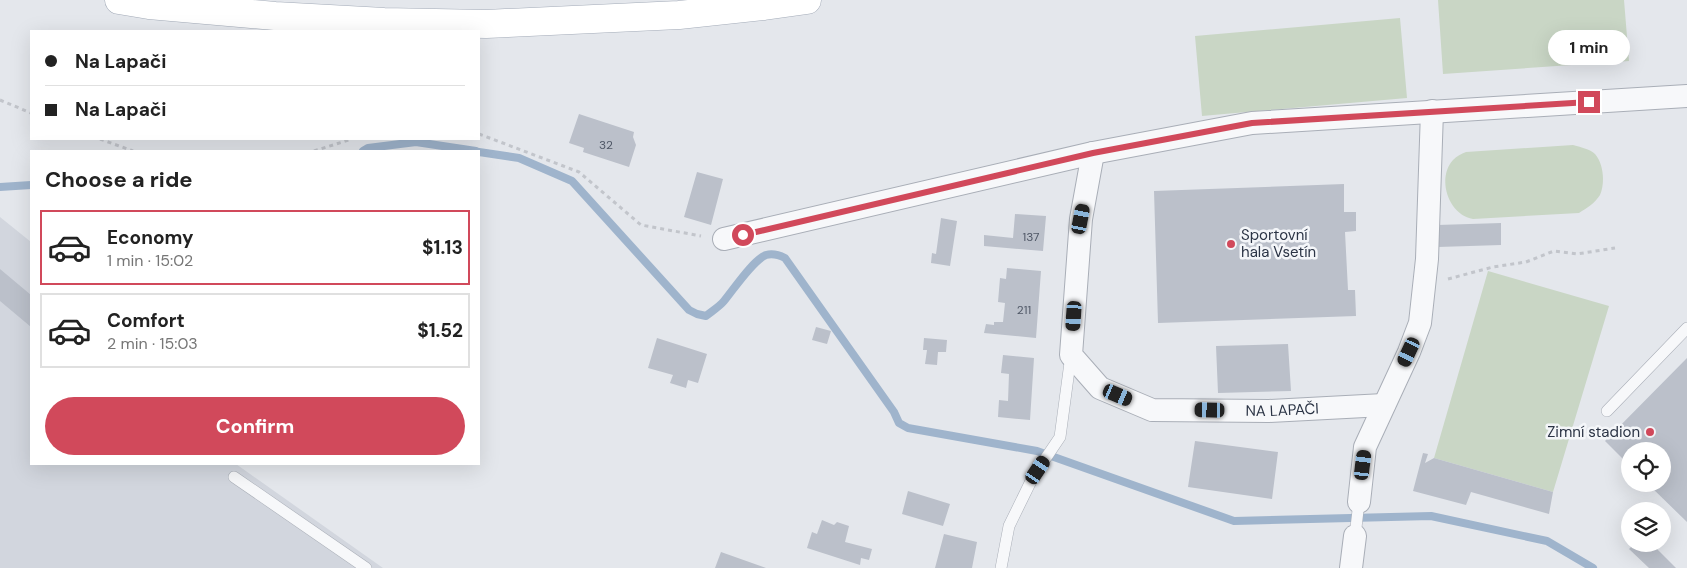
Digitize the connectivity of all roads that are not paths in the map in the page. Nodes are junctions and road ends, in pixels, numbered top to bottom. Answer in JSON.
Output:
{"nodes":[{"id":1,"x":119,"y":0,"type":"edge"},
{"id":2,"x":807,"y":0,"type":"edge"},
{"id":3,"x":1687,"y":96,"type":"edge"},
{"id":4,"x":1432,"y":111,"type":"junction"},
{"id":5,"x":1093,"y":153,"type":"junction"},
{"id":6,"x":724,"y":239,"type":"road end"},
{"id":7,"x":1687,"y":328,"type":"edge"},
{"id":8,"x":1071,"y":355,"type":"junction"},
{"id":9,"x":1384,"y":405,"type":"junction"},
{"id":10,"x":1607,"y":412,"type":"dead end"},
{"id":11,"x":234,"y":477,"type":"dead end"},
{"id":12,"x":1359,"y":502,"type":"joint"},
{"id":13,"x":1355,"y":536,"type":"joint"},
{"id":14,"x":366,"y":568,"type":"edge"},
{"id":15,"x":1001,"y":568,"type":"edge"},
{"id":16,"x":1352,"y":568,"type":"edge"}],
"edges":[{"from":1,"to":2,"type":"main road"},
{"from":3,"to":4,"type":"street"},
{"from":4,"to":5,"type":"street"},
{"from":4,"to":9,"type":"street"},
{"from":5,"to":6,"type":"street"},
{"from":5,"to":8,"type":"street"},
{"from":7,"to":10,"type":"lane"},
{"from":8,"to":9,"type":"street","name":"NA LAPAČI"},
{"from":8,"to":15,"type":"lane"},
{"from":9,"to":12,"type":"street"},
{"from":11,"to":14,"type":"lane"},
{"from":12,"to":13,"type":"lane"},
{"from":13,"to":16,"type":"street"}]}
